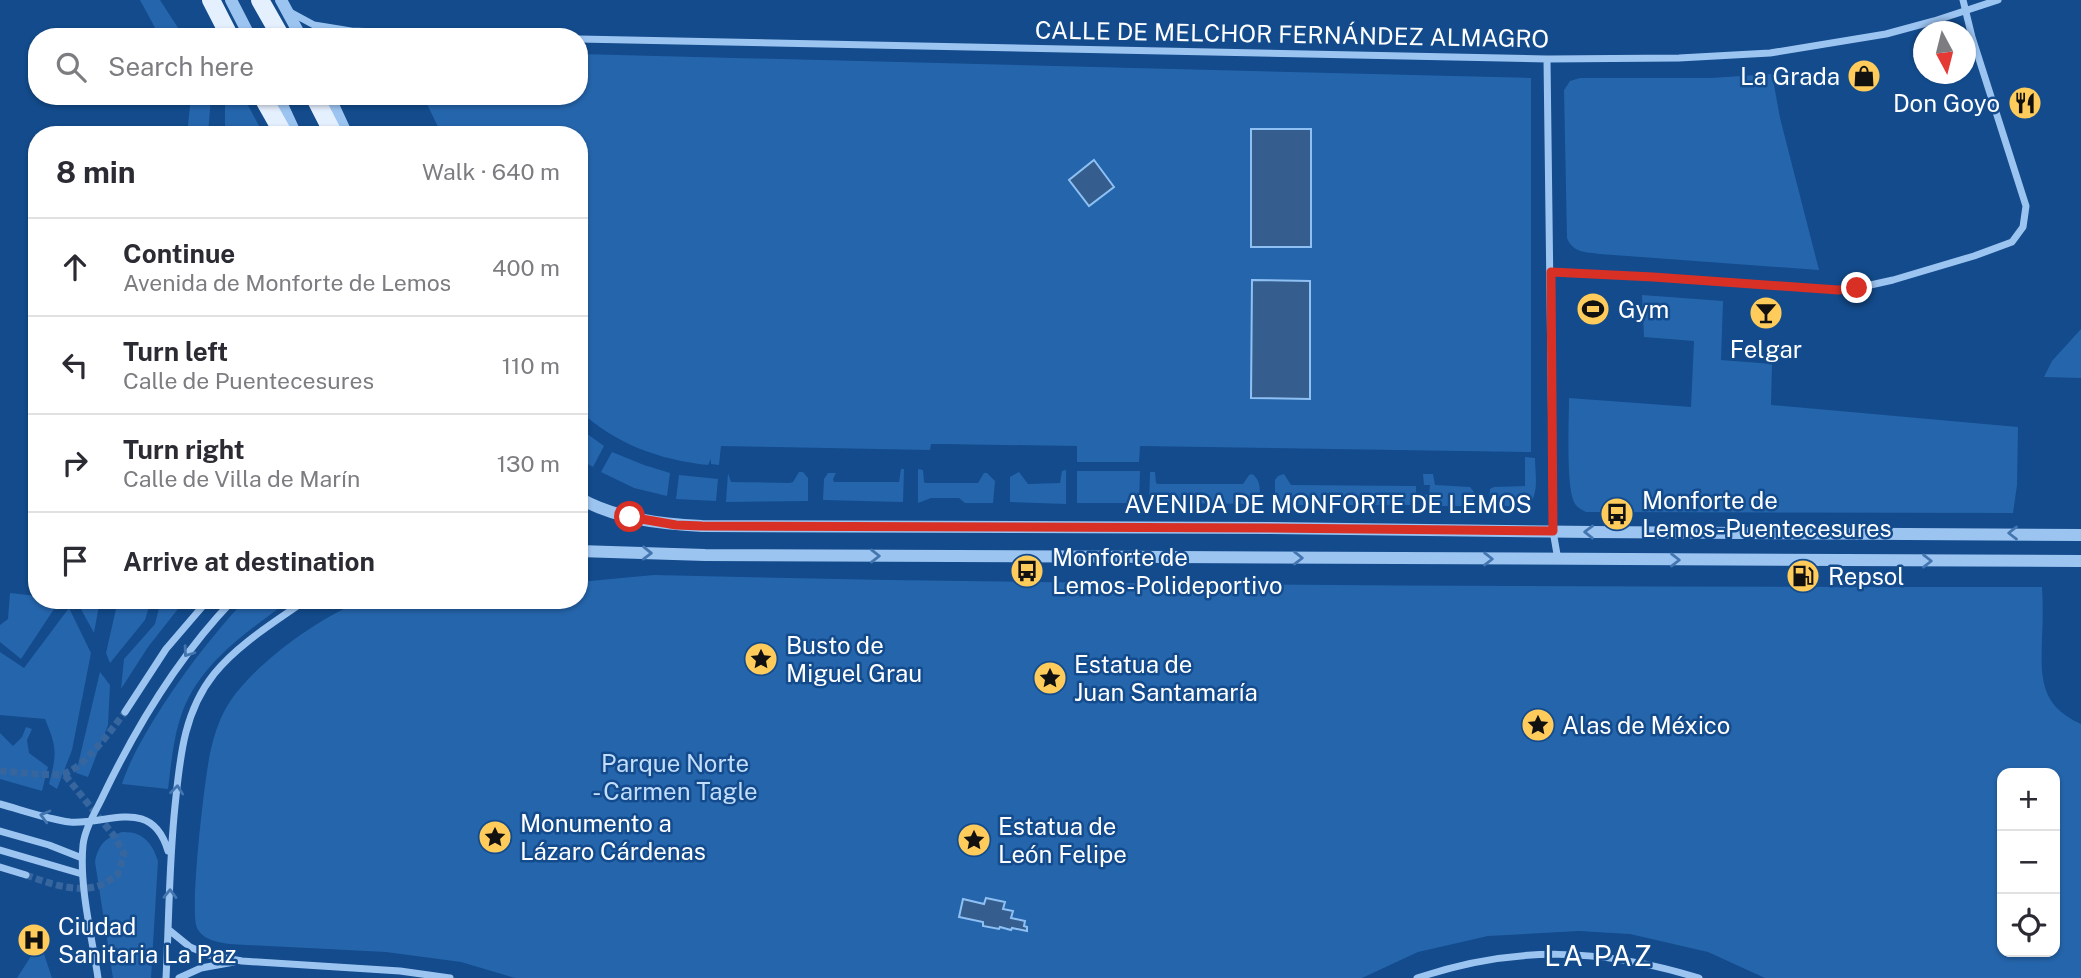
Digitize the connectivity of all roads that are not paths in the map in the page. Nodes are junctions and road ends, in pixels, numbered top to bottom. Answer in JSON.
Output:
{"nodes":[{"id":1,"x":211,"y":0,"type":"edge"},
{"id":2,"x":231,"y":0,"type":"edge"},
{"id":3,"x":260,"y":0,"type":"edge"},
{"id":4,"x":1963,"y":0,"type":"edge"},
{"id":5,"x":1998,"y":0,"type":"edge"},
{"id":6,"x":284,"y":5,"type":"edge"},
{"id":7,"x":1966,"y":11,"type":"junction"},
{"id":8,"x":225,"y":28,"type":"edge"},
{"id":9,"x":245,"y":28,"type":"edge"},
{"id":10,"x":276,"y":28,"type":"edge"},
{"id":11,"x":296,"y":28,"type":"edge"},
{"id":12,"x":332,"y":28,"type":"edge"},
{"id":13,"x":588,"y":39,"type":"edge"},
{"id":14,"x":1548,"y":59,"type":"junction"},
{"id":15,"x":267,"y":105,"type":"edge"},
{"id":16,"x":282,"y":105,"type":"edge"},
{"id":17,"x":319,"y":105,"type":"edge"},
{"id":18,"x":333,"y":105,"type":"edge"},
{"id":19,"x":279,"y":126,"type":"edge"},
{"id":20,"x":292,"y":126,"type":"edge"},
{"id":21,"x":329,"y":126,"type":"edge"},
{"id":22,"x":343,"y":126,"type":"edge"},
{"id":23,"x":1551,"y":272,"type":"junction"},
{"id":24,"x":588,"y":502,"type":"edge"},
{"id":25,"x":1553,"y":531,"type":"junction"},
{"id":26,"x":2081,"y":534,"type":"edge"},
{"id":27,"x":588,"y":551,"type":"edge"},
{"id":28,"x":1558,"y":560,"type":"junction"},
{"id":29,"x":2081,"y":561,"type":"edge"},
{"id":30,"x":200,"y":609,"type":"edge"},
{"id":31,"x":225,"y":609,"type":"edge"},
{"id":32,"x":294,"y":609,"type":"edge"},
{"id":33,"x":125,"y":712,"type":"tunnel mouth"},
{"id":34,"x":0,"y":804,"type":"edge"},
{"id":35,"x":92,"y":821,"type":"junction"},
{"id":36,"x":0,"y":831,"type":"edge"},
{"id":37,"x":0,"y":850,"type":"edge"},
{"id":38,"x":82,"y":858,"type":"junction"},
{"id":39,"x":170,"y":858,"type":"junction"},
{"id":40,"x":0,"y":867,"type":"edge"},
{"id":41,"x":82,"y":874,"type":"junction"},
{"id":42,"x":26,"y":875,"type":"tunnel mouth"},
{"id":43,"x":169,"y":930,"type":"junction"},
{"id":44,"x":242,"y":961,"type":"junction"},
{"id":45,"x":98,"y":978,"type":"edge"},
{"id":46,"x":166,"y":978,"type":"edge"},
{"id":47,"x":179,"y":978,"type":"edge"},
{"id":48,"x":450,"y":978,"type":"edge"},
{"id":49,"x":1417,"y":978,"type":"edge"},
{"id":50,"x":1699,"y":978,"type":"edge"}],
"edges":[{"from":1,"to":8,"type":"main road"},
{"from":2,"to":9,"type":"street"},
{"from":3,"to":10,"type":"main road"},
{"from":4,"to":7,"type":"street"},
{"from":5,"to":7,"type":"street","name":"CALLE DE MELCHOR FERNÁNDEZ ALMAGRO"},
{"from":6,"to":11,"type":"street"},
{"from":6,"to":12,"type":"street"},
{"from":7,"to":14,"type":"street","name":"CALLE DE MELCHOR FERNÁNDEZ ALMAGRO"},
{"from":7,"to":23,"type":"street"},
{"from":13,"to":14,"type":"street","name":"CALLE DE MELCHOR FERNÁNDEZ ALMAGRO"},
{"from":14,"to":23,"type":"street"},
{"from":15,"to":19,"type":"main road"},
{"from":16,"to":20,"type":"street"},
{"from":17,"to":21,"type":"main road"},
{"from":18,"to":22,"type":"street"},
{"from":23,"to":25,"type":"street"},
{"from":24,"to":25,"type":"street","name":"AVENIDA DE MONFORTE DE LEMOS"},
{"from":26,"to":25,"type":"street","name":"AVENIDA DE MONFORTE DE LEMOS","one_way":true},
{"from":25,"to":28,"type":"street"},
{"from":27,"to":28,"type":"street","one_way":true},
{"from":28,"to":29,"type":"street","one_way":true},
{"from":30,"to":33,"type":"street"},
{"from":31,"to":35,"type":"street","one_way":true},
{"from":39,"to":32,"type":"street","one_way":true},
{"from":35,"to":34,"type":"street","one_way":true},
{"from":35,"to":38,"type":"street"},
{"from":35,"to":39,"type":"street"},
{"from":36,"to":38,"type":"street"},
{"from":37,"to":41,"type":"street"},
{"from":38,"to":41,"type":"street"},
{"from":43,"to":39,"type":"street","one_way":true},
{"from":40,"to":42,"type":"street"},
{"from":41,"to":45,"type":"street"},
{"from":43,"to":44,"type":"street"},
{"from":43,"to":46,"type":"street"},
{"from":44,"to":47,"type":"street"},
{"from":44,"to":48,"type":"street"},
{"from":49,"to":50,"type":"street"}]}
